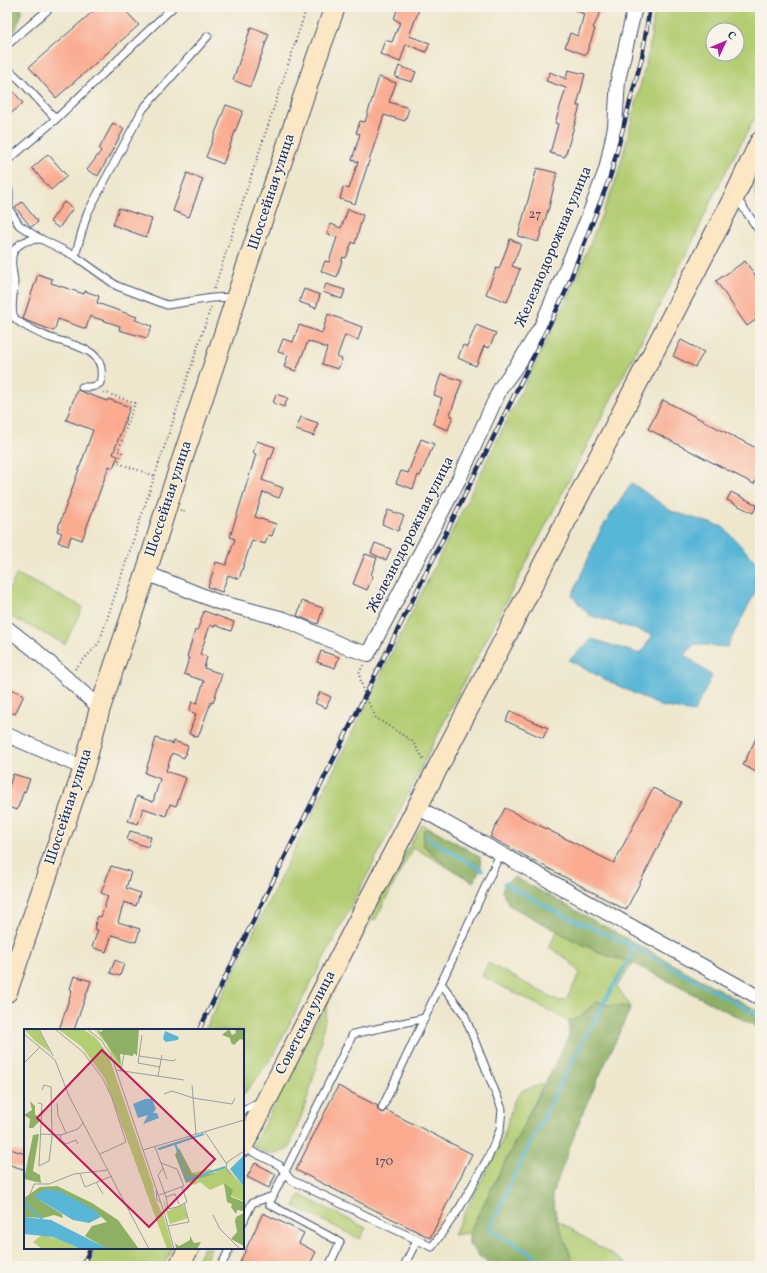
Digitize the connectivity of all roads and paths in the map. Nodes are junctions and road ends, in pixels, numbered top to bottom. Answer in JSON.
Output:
{"nodes":[{"id":1,"x":51,"y":7,"type":"edge"},
{"id":2,"x":173,"y":7,"type":"edge"},
{"id":3,"x":307,"y":7,"type":"edge"},
{"id":4,"x":335,"y":7,"type":"edge"},
{"id":5,"x":635,"y":7,"type":"edge"},
{"id":6,"x":208,"y":36,"type":"dead end"},
{"id":7,"x":7,"y":45,"type":"edge"},
{"id":8,"x":7,"y":68,"type":"edge"},
{"id":9,"x":56,"y":119,"type":"junction"},
{"id":10,"x":760,"y":142,"type":"edge"},
{"id":11,"x":7,"y":161,"type":"edge"},
{"id":12,"x":7,"y":188,"type":"edge"},
{"id":13,"x":734,"y":195,"type":"junction"},
{"id":14,"x":759,"y":229,"type":"edge"},
{"id":15,"x":41,"y":239,"type":"junction"},
{"id":16,"x":75,"y":256,"type":"junction"},
{"id":17,"x":237,"y":297,"type":"junction"},
{"id":18,"x":212,"y":298,"type":"junction"},
{"id":19,"x":82,"y":386,"type":"dead end"},
{"id":20,"x":92,"y":387,"type":"junction"},
{"id":21,"x":155,"y":476,"type":"junction"},
{"id":22,"x":146,"y":573,"type":"junction"},
{"id":23,"x":7,"y":628,"type":"edge"},
{"id":24,"x":368,"y":654,"type":"junction"},
{"id":25,"x":68,"y":680,"type":"junction"},
{"id":26,"x":100,"y":708,"type":"junction"},
{"id":27,"x":7,"y":735,"type":"edge"},
{"id":28,"x":84,"y":768,"type":"junction"},
{"id":29,"x":436,"y":772,"type":"junction"},
{"id":30,"x":417,"y":807,"type":"junction"},
{"id":31,"x":500,"y":854,"type":"junction"},
{"id":32,"x":441,"y":983,"type":"junction"},
{"id":33,"x":7,"y":992,"type":"edge"},
{"id":34,"x":760,"y":998,"type":"edge"},
{"id":35,"x":425,"y":1018,"type":"junction"},
{"id":36,"x":268,"y":1097,"type":"junction"},
{"id":37,"x":382,"y":1108,"type":"dead end"},
{"id":38,"x":244,"y":1110,"type":"edge"},
{"id":39,"x":244,"y":1144,"type":"edge"},
{"id":40,"x":244,"y":1147,"type":"edge"},
{"id":41,"x":285,"y":1173,"type":"junction"},
{"id":42,"x":273,"y":1196,"type":"junction"},
{"id":43,"x":244,"y":1220,"type":"edge"},
{"id":44,"x":417,"y":1240,"type":"junction"},
{"id":45,"x":188,"y":1249,"type":"edge"},
{"id":46,"x":230,"y":1249,"type":"edge"},
{"id":47,"x":179,"y":1266,"type":"edge"},
{"id":48,"x":221,"y":1266,"type":"edge"},
{"id":49,"x":329,"y":1266,"type":"edge"},
{"id":50,"x":404,"y":1266,"type":"edge"}],
"edges":[{"from":1,"to":7,"type":"lane"},
{"from":2,"to":9,"type":"lane"},
{"from":3,"to":18,"type":"path"},
{"from":4,"to":17,"type":"main road","name":"Шоссейная улица"},
{"from":5,"to":24,"type":"street","name":"Железнодорожная улица"},
{"from":6,"to":16,"type":"lane"},
{"from":8,"to":9,"type":"lane"},
{"from":9,"to":11,"type":"lane"},
{"from":10,"to":13,"type":"main road","name":"Советская улица"},
{"from":12,"to":15,"type":"lane"},
{"from":13,"to":14,"type":"lane"},
{"from":13,"to":29,"type":"main road","name":"Советская улица"},
{"from":15,"to":16,"type":"lane"},
{"from":15,"to":20,"type":"lane"},
{"from":16,"to":18,"type":"lane"},
{"from":17,"to":18,"type":"lane"},
{"from":17,"to":22,"type":"main road","name":"Шоссейная улица"},
{"from":18,"to":21,"type":"path"},
{"from":19,"to":20,"type":"lane"},
{"from":20,"to":21,"type":"path"},
{"from":21,"to":25,"type":"path"},
{"from":22,"to":24,"type":"street"},
{"from":22,"to":26,"type":"main road","name":"Шоссейная улица"},
{"from":23,"to":25,"type":"street"},
{"from":24,"to":29,"type":"path"},
{"from":25,"to":26,"type":"street"},
{"from":26,"to":28,"type":"main road","name":"Шоссейная улица"},
{"from":27,"to":28,"type":"street"},
{"from":28,"to":33,"type":"main road","name":"Шоссейная улица"},
{"from":29,"to":30,"type":"main road","name":"Советская улица"},
{"from":30,"to":31,"type":"street"},
{"from":30,"to":36,"type":"main road","name":"Советская улица"},
{"from":31,"to":32,"type":"lane"},
{"from":31,"to":34,"type":"street"},
{"from":32,"to":35,"type":"lane"},
{"from":32,"to":44,"type":"lane"},
{"from":35,"to":37,"type":"lane"},
{"from":35,"to":41,"type":"lane"},
{"from":36,"to":38,"type":"lane"},
{"from":36,"to":39,"type":"main road","name":"Советская улица"},
{"from":40,"to":41,"type":"lane"},
{"from":41,"to":42,"type":"lane"},
{"from":41,"to":44,"type":"lane"},
{"from":42,"to":43,"type":"lane"},
{"from":42,"to":49,"type":"lane"},
{"from":44,"to":50,"type":"lane"},
{"from":45,"to":47,"type":"main road"},
{"from":46,"to":48,"type":"lane"}]}
